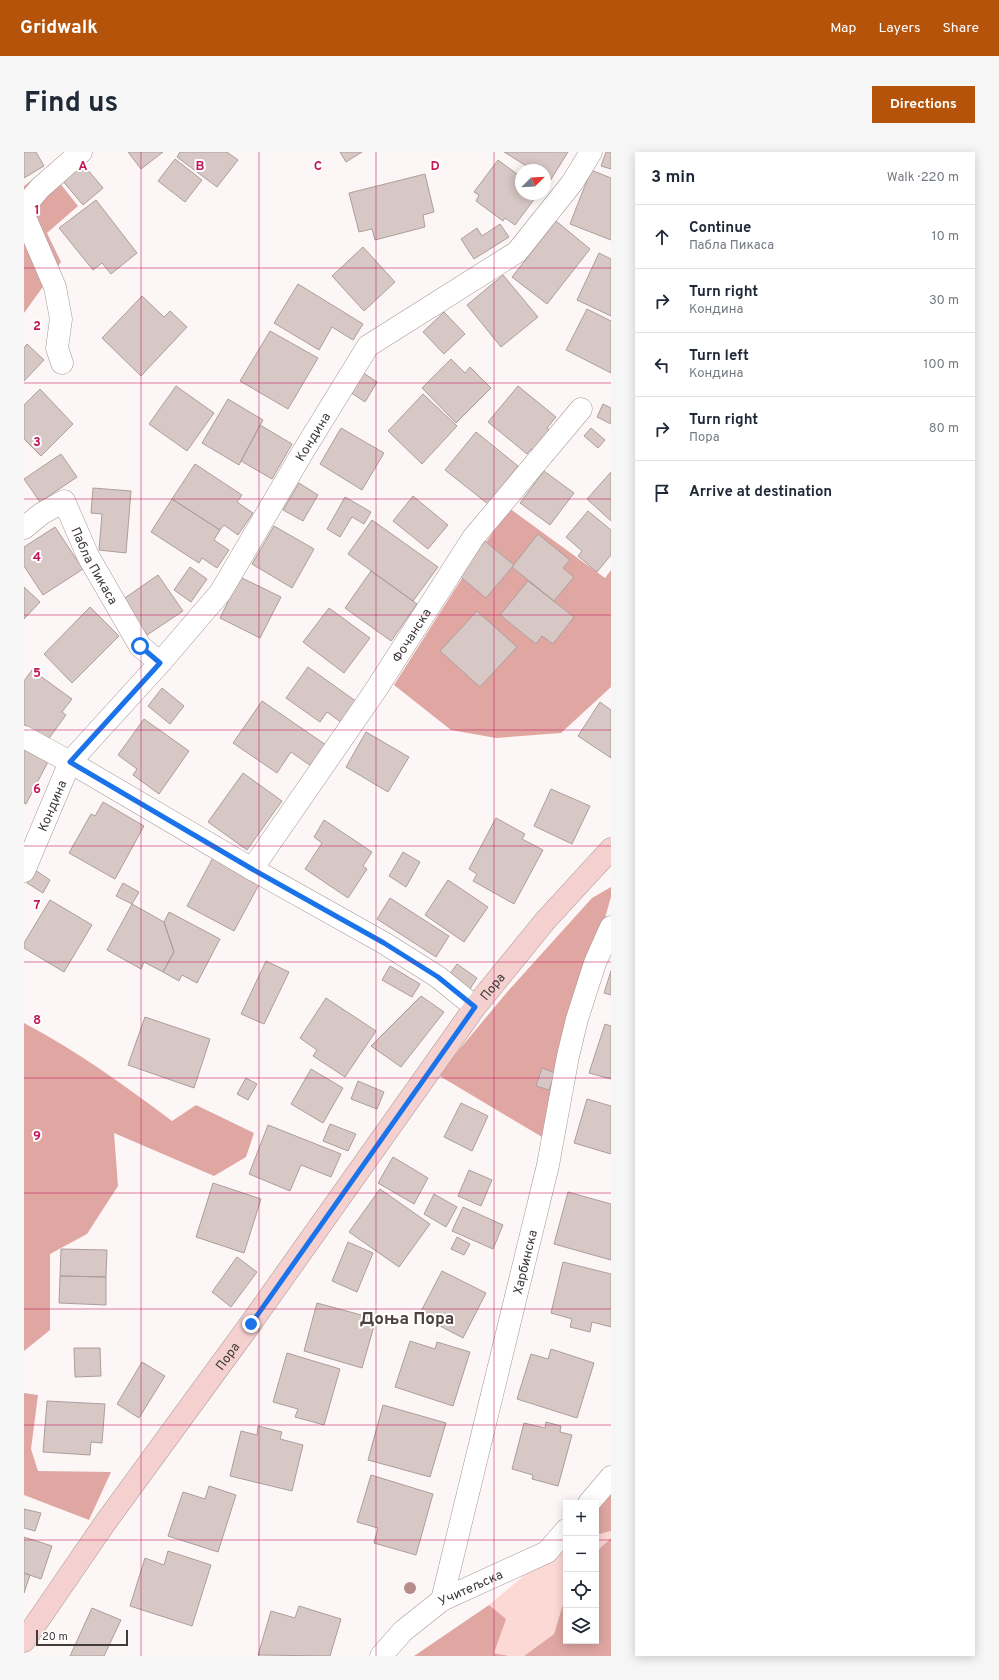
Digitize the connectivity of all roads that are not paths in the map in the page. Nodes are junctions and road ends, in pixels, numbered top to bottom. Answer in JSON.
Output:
{"nodes":[{"id":1,"x":82,"y":152,"type":"edge"},
{"id":2,"x":591,"y":152,"type":"edge"},
{"id":3,"x":24,"y":207,"type":"edge"},
{"id":4,"x":24,"y":215,"type":"edge"},
{"id":5,"x":62,"y":363,"type":"dead end"},
{"id":6,"x":581,"y":410,"type":"dead end"},
{"id":7,"x":24,"y":528,"type":"edge"},
{"id":8,"x":160,"y":663,"type":"junction"},
{"id":9,"x":24,"y":737,"type":"edge"},
{"id":10,"x":70,"y":762,"type":"junction"},
{"id":11,"x":611,"y":849,"type":"edge"},
{"id":12,"x":252,"y":869,"type":"junction"},
{"id":13,"x":24,"y":871,"type":"edge"},
{"id":14,"x":611,"y":927,"type":"edge"},
{"id":15,"x":475,"y":1007,"type":"junction"},
{"id":16,"x":611,"y":1476,"type":"edge"},
{"id":17,"x":591,"y":1500,"type":"edge"},
{"id":18,"x":563,"y":1533,"type":"edge"},
{"id":19,"x":442,"y":1600,"type":"junction"},
{"id":20,"x":26,"y":1635,"type":"edge"},
{"id":21,"x":380,"y":1656,"type":"edge"}],
"edges":[{"from":1,"to":3,"type":"street"},
{"from":2,"to":8,"type":"street","name":"Кондина"},
{"from":4,"to":5,"type":"street"},
{"from":6,"to":12,"type":"street","name":"Фочанска"},
{"from":7,"to":8,"type":"street","name":"Пабла Пикаса"},
{"from":8,"to":10,"type":"street","name":"Кондина"},
{"from":9,"to":10,"type":"street"},
{"from":10,"to":12,"type":"street","name":"Кондина"},
{"from":10,"to":13,"type":"street","name":"Кондина"},
{"from":11,"to":15,"type":"street","name":"Пора"},
{"from":12,"to":15,"type":"street","name":"Кондина"},
{"from":14,"to":19,"type":"street","name":"Харбинска"},
{"from":15,"to":20,"type":"street","name":"Пора"},
{"from":16,"to":17,"type":"street"},
{"from":18,"to":19,"type":"street","name":"Учитељска"},
{"from":19,"to":21,"type":"street","name":"Учитељска"}]}
